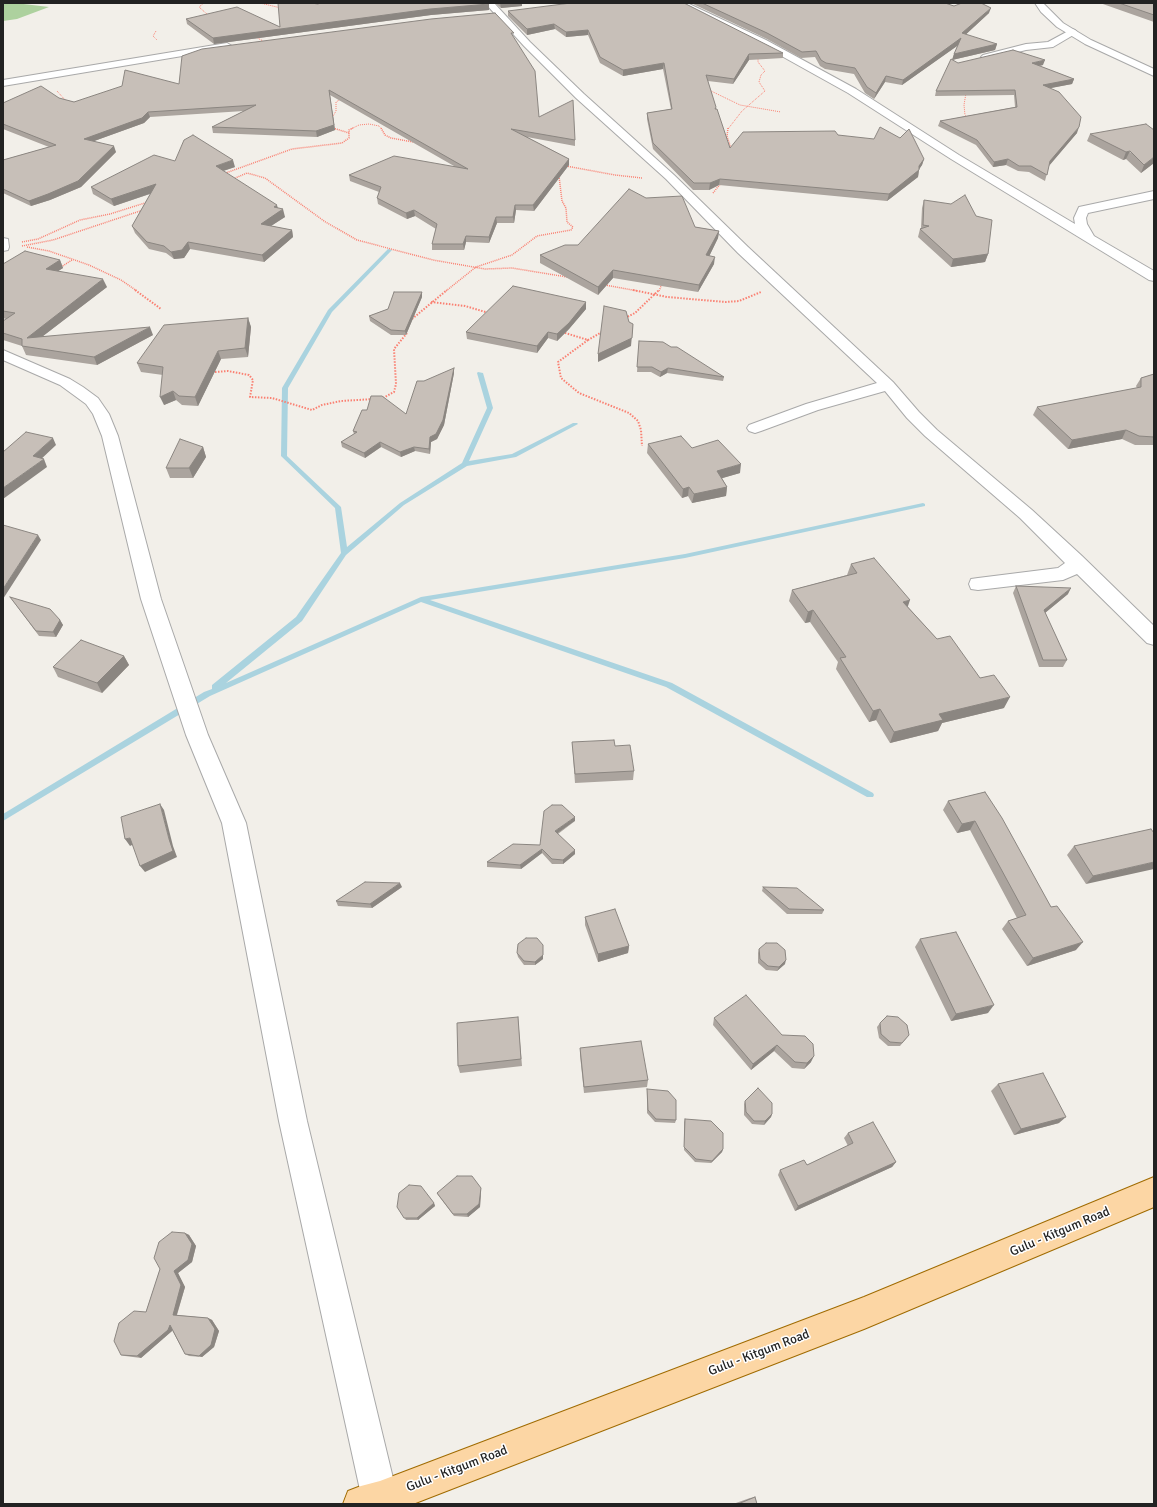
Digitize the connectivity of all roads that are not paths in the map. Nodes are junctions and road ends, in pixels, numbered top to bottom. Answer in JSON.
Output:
{"nodes":[{"id":1,"x":489,"y":3,"type":"edge"},
{"id":2,"x":680,"y":3,"type":"edge"},
{"id":3,"x":1040,"y":3,"type":"edge"},
{"id":4,"x":513,"y":11,"type":"edge"},
{"id":5,"x":498,"y":13,"type":"junction"},
{"id":6,"x":483,"y":14,"type":"edge"},
{"id":7,"x":1072,"y":32,"type":"junction"},
{"id":8,"x":240,"y":44,"type":"edge"},
{"id":9,"x":973,"y":59,"type":"edge"},
{"id":10,"x":1154,"y":72,"type":"edge"},
{"id":11,"x":3,"y":83,"type":"edge"},
{"id":12,"x":1154,"y":195,"type":"edge"},
{"id":13,"x":1083,"y":210,"type":"junction"},
{"id":14,"x":1044,"y":211,"type":"junction"},
{"id":15,"x":1089,"y":238,"type":"junction"},
{"id":16,"x":3,"y":242,"type":"edge"},
{"id":17,"x":3,"y":247,"type":"edge"},
{"id":18,"x":1154,"y":277,"type":"edge"},
{"id":19,"x":3,"y":354,"type":"edge"},
{"id":20,"x":888,"y":385,"type":"junction"},
{"id":21,"x":755,"y":428,"type":"dead end"},
{"id":22,"x":1075,"y":560,"type":"junction"},
{"id":23,"x":978,"y":584,"type":"dead end"},
{"id":24,"x":1154,"y":638,"type":"edge"},
{"id":25,"x":1154,"y":1192,"type":"edge"},
{"id":26,"x":370,"y":1501,"type":"edge"}],
"edges":[{"from":1,"to":5,"type":"street"},
{"from":2,"to":14,"type":"street"},
{"from":3,"to":7,"type":"street"},
{"from":4,"to":5,"type":"street"},
{"from":5,"to":6,"type":"street"},
{"from":5,"to":20,"type":"street"},
{"from":7,"to":9,"type":"street"},
{"from":7,"to":10,"type":"street"},
{"from":8,"to":11,"type":"street"},
{"from":12,"to":13,"type":"street"},
{"from":13,"to":14,"type":"street"},
{"from":13,"to":15,"type":"street"},
{"from":14,"to":15,"type":"street"},
{"from":15,"to":18,"type":"street"},
{"from":16,"to":17,"type":"street"},
{"from":19,"to":26,"type":"street"},
{"from":20,"to":21,"type":"street"},
{"from":20,"to":22,"type":"street"},
{"from":22,"to":23,"type":"street"},
{"from":22,"to":24,"type":"street"},
{"from":25,"to":26,"type":"main road","name":"Gulu - Kitgum Road"}]}
